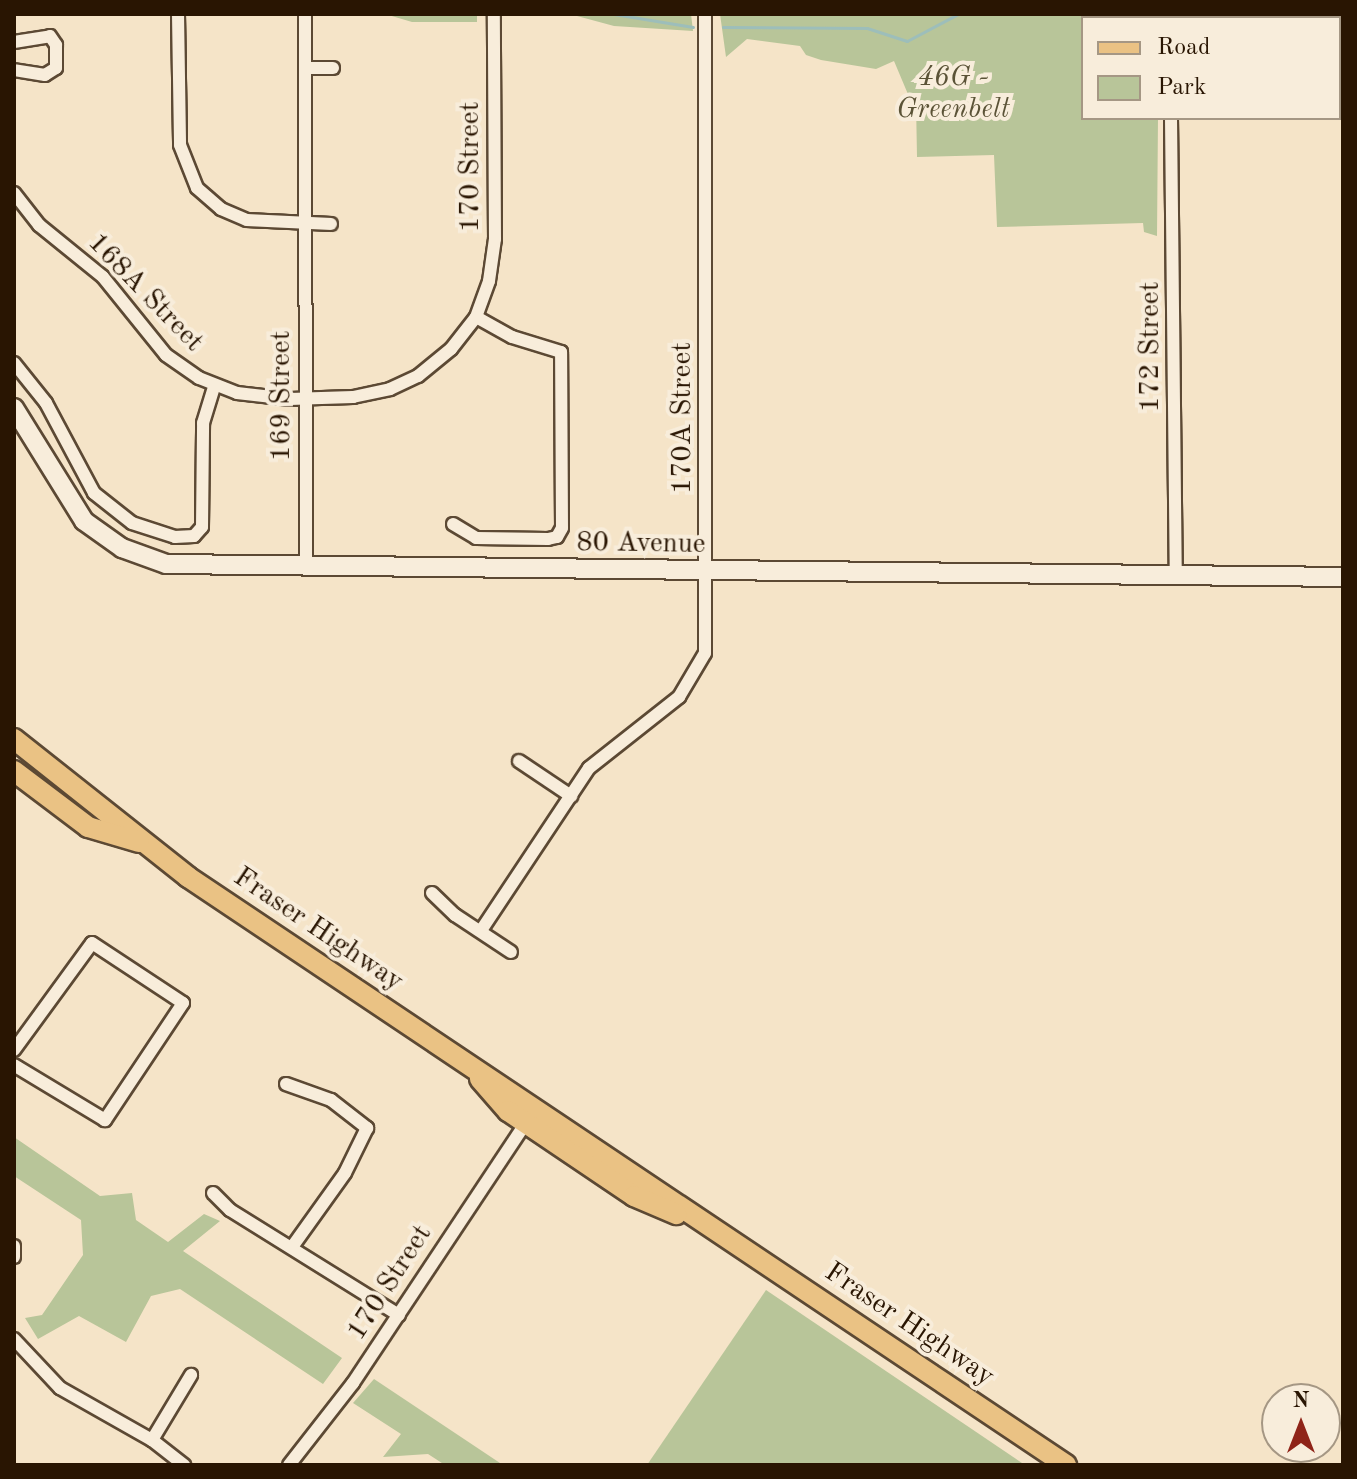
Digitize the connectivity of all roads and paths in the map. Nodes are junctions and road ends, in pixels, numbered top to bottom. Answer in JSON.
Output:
{"nodes":[{"id":1,"x":178,"y":14,"type":"edge"},
{"id":2,"x":305,"y":14,"type":"edge"},
{"id":3,"x":494,"y":14,"type":"edge"},
{"id":4,"x":705,"y":14,"type":"edge"},
{"id":5,"x":14,"y":42,"type":"edge"},
{"id":6,"x":305,"y":68,"type":"junction"},
{"id":7,"x":333,"y":68,"type":"dead end"},
{"id":8,"x":14,"y":70,"type":"edge"},
{"id":9,"x":1171,"y":120,"type":"edge"},
{"id":10,"x":14,"y":193,"type":"edge"},
{"id":11,"x":307,"y":224,"type":"junction"},
{"id":12,"x":331,"y":224,"type":"dead end"},
{"id":13,"x":476,"y":317,"type":"junction"},
{"id":14,"x":14,"y":363,"type":"edge"},
{"id":15,"x":214,"y":386,"type":"junction"},
{"id":16,"x":306,"y":399,"type":"junction"},
{"id":17,"x":14,"y":408,"type":"edge"},
{"id":18,"x":453,"y":524,"type":"dead end"},
{"id":19,"x":306,"y":567,"type":"junction"},
{"id":20,"x":708,"y":572,"type":"junction"},
{"id":21,"x":1176,"y":576,"type":"junction"},
{"id":22,"x":1343,"y":577,"type":"edge"},
{"id":23,"x":14,"y":739,"type":"edge"},
{"id":24,"x":519,"y":761,"type":"dead end"},
{"id":25,"x":14,"y":771,"type":"edge"},
{"id":26,"x":571,"y":796,"type":"junction"},
{"id":27,"x":146,"y":845,"type":"junction"},
{"id":28,"x":432,"y":893,"type":"dead end"},
{"id":29,"x":482,"y":929,"type":"junction"},
{"id":30,"x":511,"y":952,"type":"dead end"},
{"id":31,"x":14,"y":1050,"type":"edge"},
{"id":32,"x":462,"y":1058,"type":"junction"},
{"id":33,"x":14,"y":1065,"type":"edge"},
{"id":34,"x":286,"y":1084,"type":"dead end"},
{"id":35,"x":526,"y":1123,"type":"junction"},
{"id":36,"x":575,"y":1156,"type":"junction"},
{"id":37,"x":633,"y":1173,"type":"junction"},
{"id":38,"x":213,"y":1193,"type":"dead end"},
{"id":39,"x":720,"y":1233,"type":"junction"},
{"id":40,"x":14,"y":1246,"type":"edge"},
{"id":41,"x":292,"y":1247,"type":"junction"},
{"id":42,"x":14,"y":1257,"type":"edge"},
{"id":43,"x":399,"y":1315,"type":"junction"},
{"id":44,"x":14,"y":1339,"type":"edge"},
{"id":45,"x":191,"y":1375,"type":"dead end"},
{"id":46,"x":152,"y":1440,"type":"junction"},
{"id":47,"x":184,"y":1465,"type":"edge"},
{"id":48,"x":289,"y":1465,"type":"edge"},
{"id":49,"x":1066,"y":1465,"type":"edge"}],
"edges":[{"from":1,"to":11,"type":"street"},
{"from":2,"to":6,"type":"street","name":"169 Street"},
{"from":3,"to":13,"type":"street","name":"170 Street"},
{"from":4,"to":20,"type":"street","name":"170A Street"},
{"from":5,"to":8,"type":"street"},
{"from":6,"to":7,"type":"street"},
{"from":6,"to":11,"type":"street","name":"169 Street"},
{"from":9,"to":21,"type":"street","name":"172 Street"},
{"from":10,"to":15,"type":"street","name":"168A Street"},
{"from":11,"to":12,"type":"street"},
{"from":11,"to":16,"type":"street","name":"169 Street"},
{"from":13,"to":16,"type":"street","name":"170 Street"},
{"from":13,"to":18,"type":"street"},
{"from":14,"to":15,"type":"street"},
{"from":15,"to":16,"type":"street","name":"168A Street"},
{"from":16,"to":19,"type":"street","name":"169 Street"},
{"from":17,"to":19,"type":"main road","name":"80 Avenue"},
{"from":19,"to":20,"type":"main road","name":"80 Avenue"},
{"from":20,"to":21,"type":"main road","name":"80 Avenue"},
{"from":20,"to":26,"type":"street","name":"170A Street"},
{"from":21,"to":22,"type":"main road","name":"80 Avenue"},
{"from":23,"to":27,"type":"main road","name":"Fraser Highway"},
{"from":24,"to":26,"type":"street"},
{"from":25,"to":27,"type":"main road","name":"Fraser Highway"},
{"from":26,"to":29,"type":"street","name":"170A Street"},
{"from":27,"to":32,"type":"main road","name":"Fraser Highway"},
{"from":28,"to":29,"type":"street"},
{"from":29,"to":30,"type":"street"},
{"from":31,"to":33,"type":"street"},
{"from":32,"to":35,"type":"main road","name":"Fraser Highway"},
{"from":32,"to":37,"type":"main road","name":"Fraser Highway"},
{"from":34,"to":41,"type":"street"},
{"from":35,"to":36,"type":"main road","name":"Fraser Highway"},
{"from":35,"to":43,"type":"street","name":"170 Street"},
{"from":36,"to":37,"type":"main road"},
{"from":36,"to":39,"type":"main road","name":"Fraser Highway"},
{"from":37,"to":39,"type":"main road","name":"Fraser Highway"},
{"from":38,"to":41,"type":"street"},
{"from":39,"to":49,"type":"main road","name":"Fraser Highway"},
{"from":40,"to":42,"type":"street"},
{"from":41,"to":43,"type":"street"},
{"from":43,"to":48,"type":"street","name":"170 Street"},
{"from":44,"to":46,"type":"street"},
{"from":45,"to":46,"type":"street"},
{"from":46,"to":47,"type":"street"}]}
